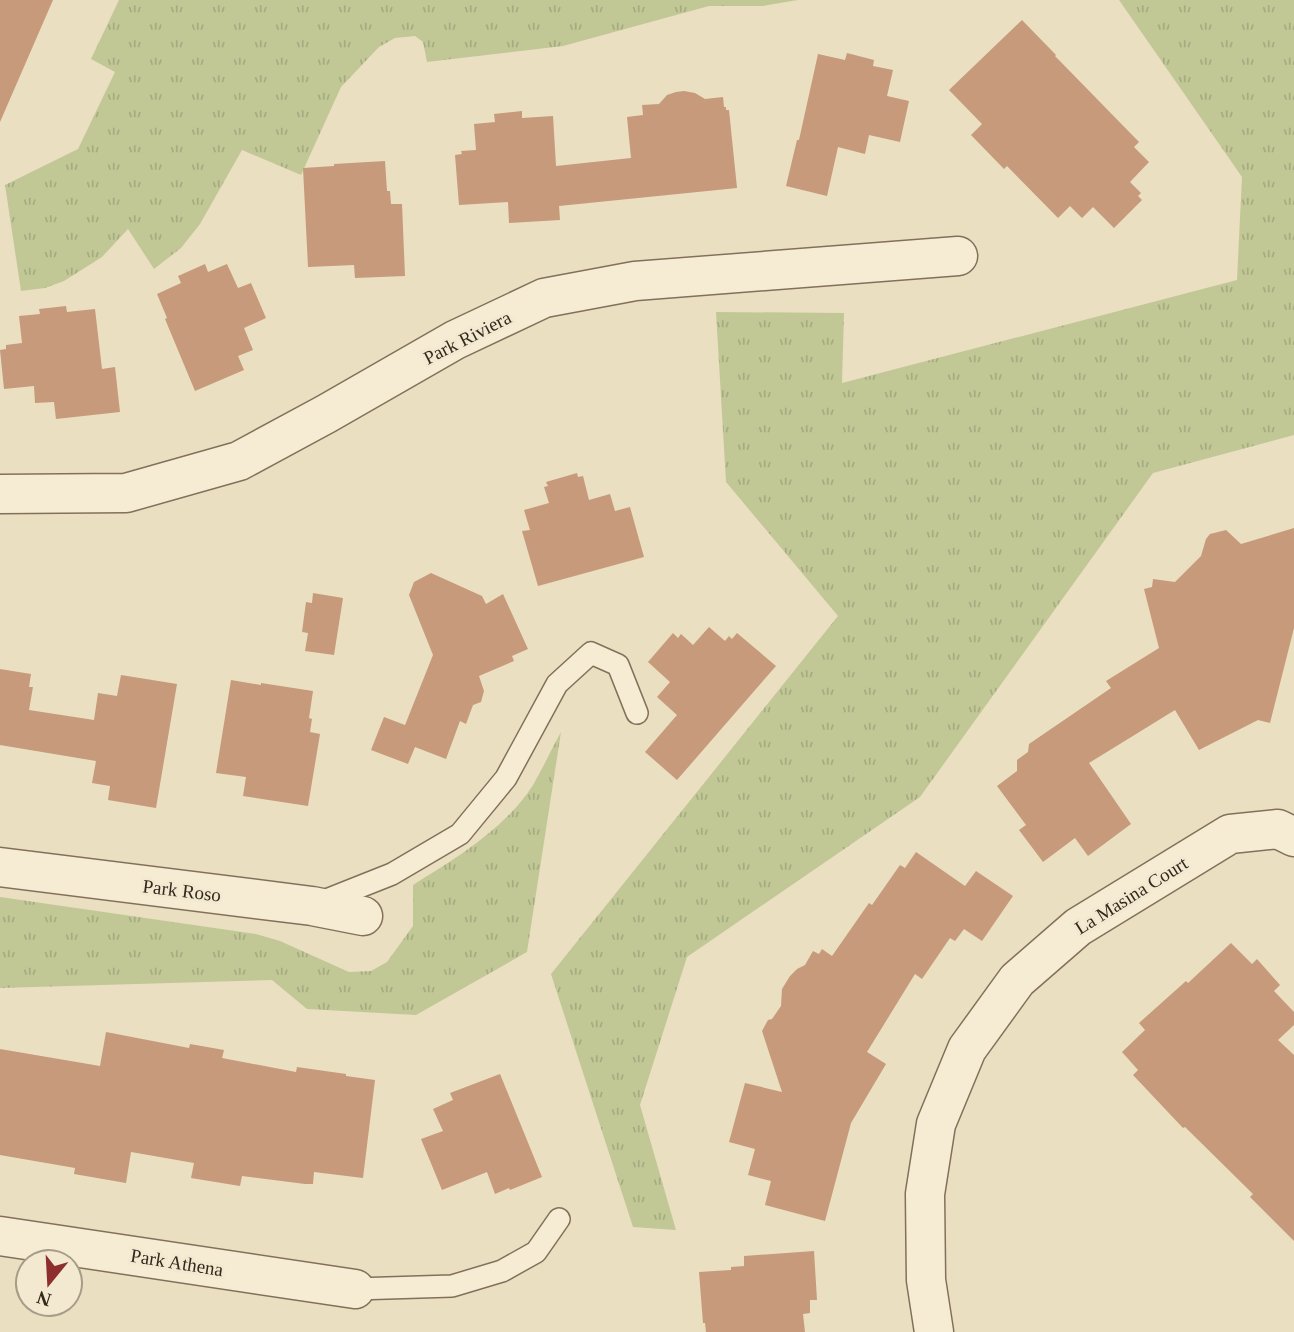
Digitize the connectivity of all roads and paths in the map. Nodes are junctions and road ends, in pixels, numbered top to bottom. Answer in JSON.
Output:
{"nodes":[{"id":1,"x":958,"y":256,"type":"dead end"},
{"id":2,"x":0,"y":494,"type":"edge"},
{"id":3,"x":637,"y":713,"type":"dead end"},
{"id":4,"x":1294,"y":837,"type":"edge"},
{"id":5,"x":0,"y":867,"type":"edge"},
{"id":6,"x":312,"y":906,"type":"junction"},
{"id":7,"x":363,"y":916,"type":"dead end"},
{"id":8,"x":559,"y":1219,"type":"dead end"},
{"id":9,"x":0,"y":1236,"type":"edge"},
{"id":10,"x":355,"y":1289,"type":"joint"},
{"id":11,"x":934,"y":1332,"type":"edge"}],
"edges":[{"from":1,"to":2,"type":"street","name":"Park Riviera"},
{"from":3,"to":6,"type":"lane"},
{"from":4,"to":11,"type":"street","name":"La Masina Court"},
{"from":5,"to":6,"type":"street","name":"Park Roso"},
{"from":6,"to":7,"type":"street","name":"Park Roso"},
{"from":8,"to":10,"type":"lane"},
{"from":9,"to":10,"type":"street","name":"Park Athena"}]}
